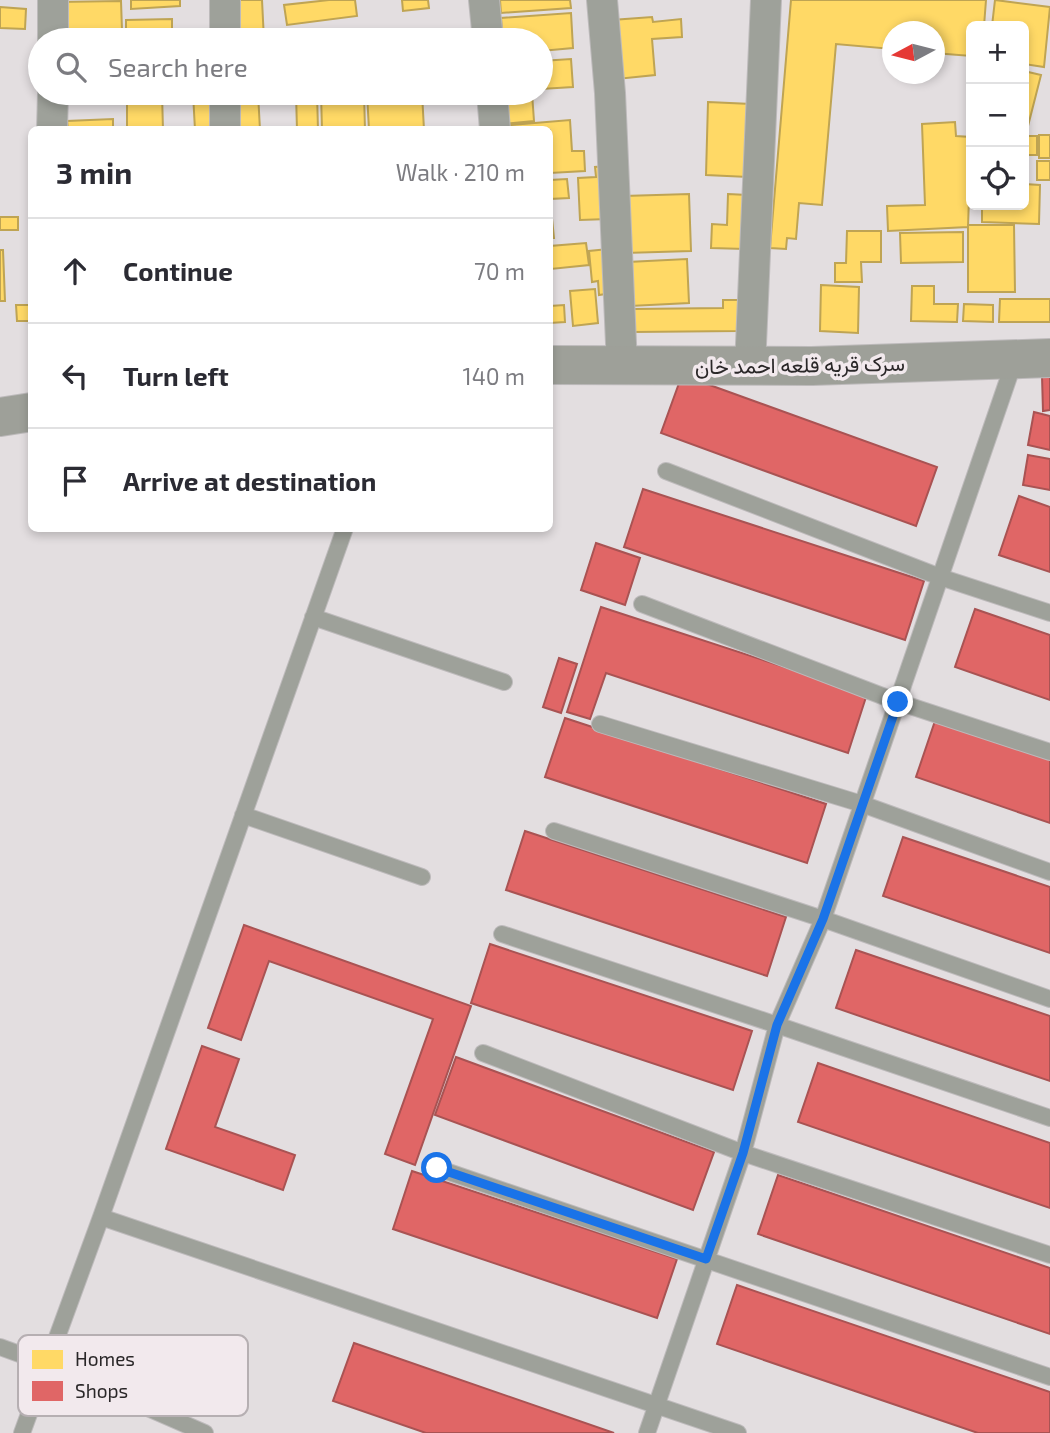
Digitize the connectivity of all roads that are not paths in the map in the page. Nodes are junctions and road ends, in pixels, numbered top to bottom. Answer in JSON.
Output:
{"nodes":[{"id":1,"x":53,"y":0,"type":"edge"},
{"id":2,"x":225,"y":0,"type":"edge"},
{"id":3,"x":484,"y":0,"type":"edge"},
{"id":4,"x":602,"y":0,"type":"edge"},
{"id":5,"x":766,"y":0,"type":"edge"},
{"id":6,"x":53,"y":28,"type":"edge"},
{"id":7,"x":225,"y":28,"type":"edge"},
{"id":8,"x":487,"y":28,"type":"edge"},
{"id":9,"x":52,"y":105,"type":"edge"},
{"id":10,"x":225,"y":105,"type":"edge"},
{"id":11,"x":493,"y":105,"type":"edge"},
{"id":12,"x":52,"y":126,"type":"edge"},
{"id":13,"x":225,"y":126,"type":"edge"},
{"id":14,"x":495,"y":126,"type":"edge"},
{"id":15,"x":1033,"y":358,"type":"edge"},
{"id":16,"x":553,"y":365,"type":"edge"},
{"id":17,"x":622,"y":366,"type":"junction"},
{"id":18,"x":750,"y":367,"type":"junction"},
{"id":19,"x":28,"y":413,"type":"edge"},
{"id":20,"x":0,"y":417,"type":"edge"},
{"id":21,"x":666,"y":471,"type":"dead end"},
{"id":22,"x":344,"y":532,"type":"edge"},
{"id":23,"x":940,"y":577,"type":"junction"},
{"id":24,"x":642,"y":604,"type":"dead end"},
{"id":25,"x":1050,"y":613,"type":"edge"},
{"id":26,"x":313,"y":617,"type":"junction"},
{"id":27,"x":504,"y":682,"type":"dead end"},
{"id":28,"x":898,"y":702,"type":"junction"},
{"id":29,"x":600,"y":724,"type":"dead end"},
{"id":30,"x":1050,"y":752,"type":"edge"},
{"id":31,"x":862,"y":804,"type":"junction"},
{"id":32,"x":243,"y":815,"type":"junction"},
{"id":33,"x":554,"y":831,"type":"dead end"},
{"id":34,"x":1050,"y":872,"type":"edge"},
{"id":35,"x":422,"y":877,"type":"dead end"},
{"id":36,"x":823,"y":919,"type":"junction"},
{"id":37,"x":502,"y":934,"type":"dead end"},
{"id":38,"x":1050,"y":999,"type":"edge"},
{"id":39,"x":777,"y":1025,"type":"junction"},
{"id":40,"x":483,"y":1053,"type":"dead end"},
{"id":41,"x":1050,"y":1118,"type":"edge"},
{"id":42,"x":743,"y":1153,"type":"junction"},
{"id":43,"x":437,"y":1168,"type":"dead end"},
{"id":44,"x":101,"y":1217,"type":"junction"},
{"id":45,"x":1050,"y":1255,"type":"edge"},
{"id":46,"x":706,"y":1259,"type":"junction"},
{"id":47,"x":58,"y":1335,"type":"edge"},
{"id":48,"x":0,"y":1346,"type":"edge"},
{"id":49,"x":18,"y":1353,"type":"edge"},
{"id":50,"x":1050,"y":1377,"type":"edge"},
{"id":51,"x":656,"y":1405,"type":"junction"},
{"id":52,"x":28,"y":1416,"type":"edge"},
{"id":53,"x":166,"y":1416,"type":"edge"},
{"id":54,"x":22,"y":1433,"type":"edge"},
{"id":55,"x":205,"y":1433,"type":"edge"},
{"id":56,"x":647,"y":1433,"type":"edge"},
{"id":57,"x":738,"y":1433,"type":"edge"}],
"edges":[{"from":1,"to":6,"type":"street"},
{"from":2,"to":7,"type":"street"},
{"from":3,"to":8,"type":"street"},
{"from":4,"to":17,"type":"street"},
{"from":5,"to":18,"type":"street"},
{"from":9,"to":12,"type":"street"},
{"from":10,"to":13,"type":"street"},
{"from":11,"to":14,"type":"street"},
{"from":15,"to":18,"type":"street","name":"سرک قریه قلعه احمد خان"},
{"from":15,"to":23,"type":"lane"},
{"from":16,"to":17,"type":"street","name":"سرک قریه قلعه احمد خان"},
{"from":17,"to":18,"type":"street","name":"سرک قریه قلعه احمد خان"},
{"from":19,"to":20,"type":"street"},
{"from":21,"to":23,"type":"lane"},
{"from":22,"to":26,"type":"lane"},
{"from":23,"to":25,"type":"lane"},
{"from":23,"to":28,"type":"lane"},
{"from":24,"to":28,"type":"lane"},
{"from":26,"to":27,"type":"lane"},
{"from":26,"to":32,"type":"lane"},
{"from":28,"to":30,"type":"lane"},
{"from":28,"to":31,"type":"lane"},
{"from":29,"to":31,"type":"lane"},
{"from":31,"to":34,"type":"lane"},
{"from":31,"to":36,"type":"lane"},
{"from":32,"to":35,"type":"lane"},
{"from":32,"to":44,"type":"lane"},
{"from":33,"to":36,"type":"lane"},
{"from":36,"to":38,"type":"lane"},
{"from":36,"to":39,"type":"lane"},
{"from":37,"to":39,"type":"lane"},
{"from":39,"to":41,"type":"lane"},
{"from":39,"to":42,"type":"lane"},
{"from":40,"to":42,"type":"lane"},
{"from":42,"to":45,"type":"lane"},
{"from":42,"to":46,"type":"lane"},
{"from":43,"to":46,"type":"lane"},
{"from":44,"to":47,"type":"lane"},
{"from":44,"to":51,"type":"lane"},
{"from":46,"to":50,"type":"lane"},
{"from":46,"to":51,"type":"lane"},
{"from":48,"to":49,"type":"lane"},
{"from":51,"to":56,"type":"lane"},
{"from":51,"to":57,"type":"lane"},
{"from":52,"to":54,"type":"lane"},
{"from":53,"to":55,"type":"lane"}]}
